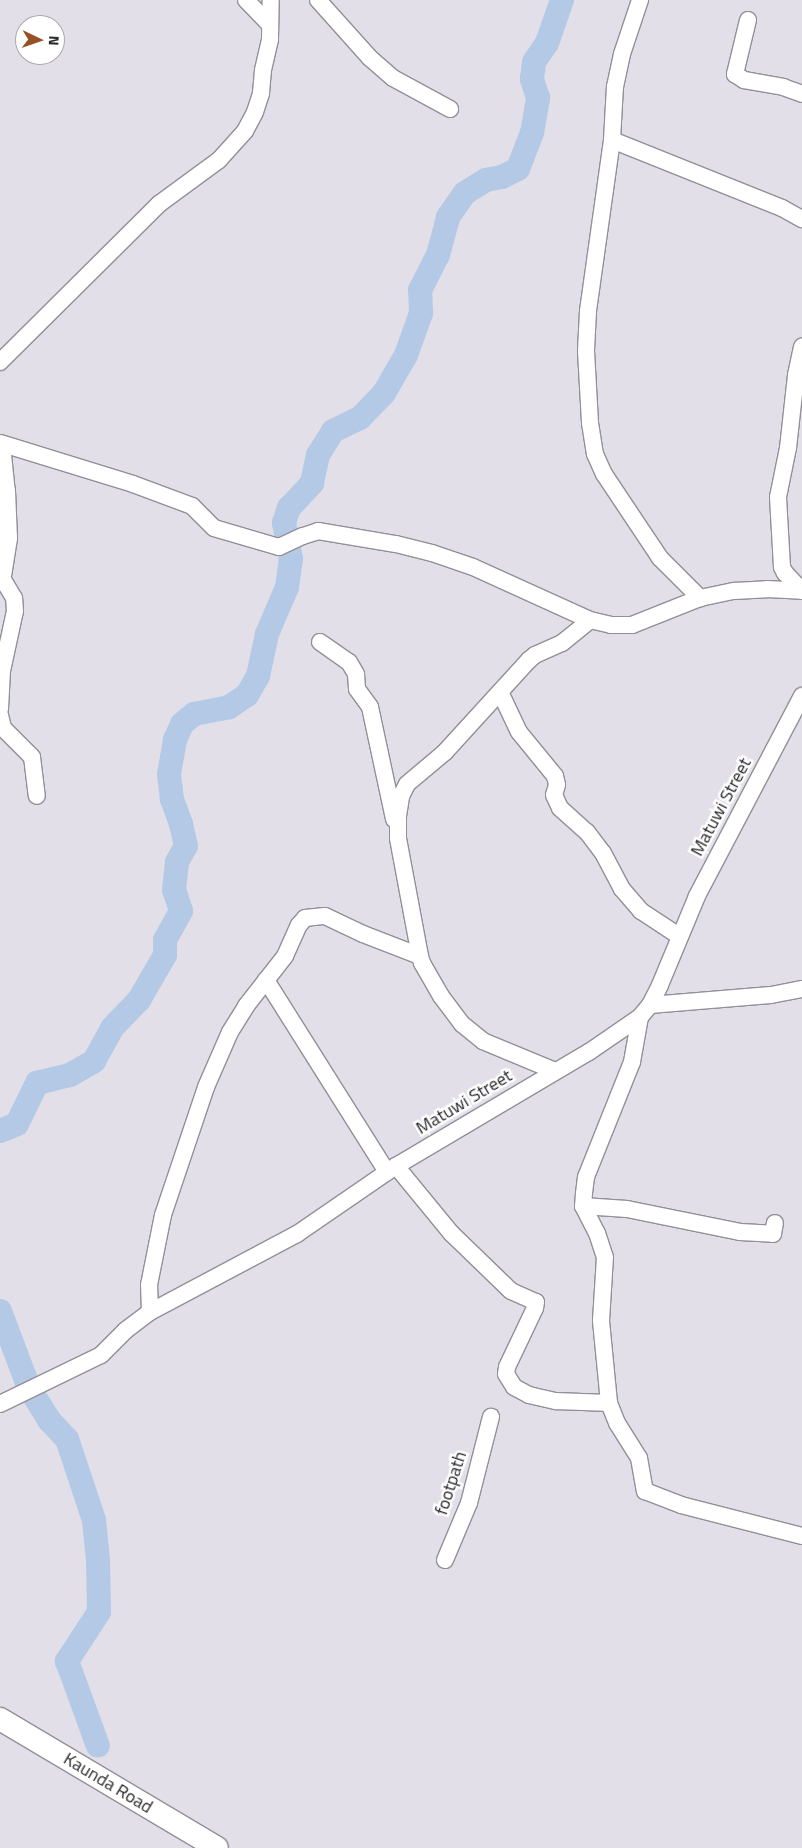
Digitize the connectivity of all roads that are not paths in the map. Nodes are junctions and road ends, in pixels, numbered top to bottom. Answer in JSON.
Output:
{"nodes":[{"id":1,"x":246,"y":0,"type":"edge"},
{"id":2,"x":271,"y":0,"type":"edge"},
{"id":3,"x":318,"y":0,"type":"edge"},
{"id":4,"x":640,"y":0,"type":"edge"},
{"id":5,"x":748,"y":20,"type":"dead end"},
{"id":6,"x":269,"y":24,"type":"junction"},
{"id":7,"x":802,"y":94,"type":"edge"},
{"id":8,"x":450,"y":108,"type":"dead end"},
{"id":9,"x":612,"y":140,"type":"junction"},
{"id":10,"x":802,"y":219,"type":"edge"},
{"id":11,"x":802,"y":347,"type":"edge"},
{"id":12,"x":0,"y":362,"type":"edge"},
{"id":13,"x":0,"y":443,"type":"edge"},
{"id":14,"x":0,"y":455,"type":"edge"},
{"id":15,"x":0,"y":577,"type":"edge"},
{"id":16,"x":802,"y":591,"type":"edge"},
{"id":17,"x":700,"y":598,"type":"junction"},
{"id":18,"x":590,"y":620,"type":"junction"},
{"id":19,"x":320,"y":642,"type":"dead end"},
{"id":20,"x":500,"y":692,"type":"junction"},
{"id":21,"x":802,"y":696,"type":"edge"},
{"id":22,"x":0,"y":710,"type":"edge"},
{"id":23,"x":0,"y":715,"type":"edge"},
{"id":24,"x":37,"y":796,"type":"dead end"},
{"id":25,"x":398,"y":838,"type":"junction"},
{"id":26,"x":679,"y":936,"type":"junction"},
{"id":27,"x":420,"y":956,"type":"junction"},
{"id":28,"x":266,"y":980,"type":"junction"},
{"id":29,"x":802,"y":989,"type":"edge"},
{"id":30,"x":645,"y":1011,"type":"junction"},
{"id":31,"x":555,"y":1071,"type":"junction"},
{"id":32,"x":391,"y":1169,"type":"junction"},
{"id":33,"x":583,"y":1206,"type":"junction"},
{"id":34,"x":775,"y":1223,"type":"dead end"},
{"id":35,"x":150,"y":1312,"type":"junction"},
{"id":36,"x":7,"y":1401,"type":"edge"},
{"id":37,"x":609,"y":1403,"type":"junction"},
{"id":38,"x":0,"y":1416,"type":"edge"},
{"id":39,"x":491,"y":1417,"type":"dead end"},
{"id":40,"x":802,"y":1536,"type":"edge"},
{"id":41,"x":445,"y":1560,"type":"dead end"},
{"id":42,"x":0,"y":1719,"type":"edge"},
{"id":43,"x":217,"y":1848,"type":"edge"}],
"edges":[{"from":1,"to":6,"type":"street"},
{"from":2,"to":6,"type":"street"},
{"from":3,"to":8,"type":"street"},
{"from":4,"to":9,"type":"street"},
{"from":5,"to":7,"type":"street"},
{"from":6,"to":12,"type":"street"},
{"from":9,"to":10,"type":"street"},
{"from":9,"to":17,"type":"street"},
{"from":11,"to":16,"type":"street"},
{"from":13,"to":18,"type":"street"},
{"from":14,"to":15,"type":"main road"},
{"from":15,"to":22,"type":"street"},
{"from":16,"to":17,"type":"street"},
{"from":17,"to":18,"type":"street"},
{"from":18,"to":20,"type":"street"},
{"from":19,"to":25,"type":"street"},
{"from":20,"to":25,"type":"street"},
{"from":20,"to":26,"type":"street"},
{"from":21,"to":26,"type":"street","name":"Matuwi Street"},
{"from":23,"to":24,"type":"street"},
{"from":25,"to":27,"type":"street"},
{"from":26,"to":30,"type":"street","name":"Matuwi Street"},
{"from":27,"to":28,"type":"street"},
{"from":27,"to":31,"type":"street"},
{"from":28,"to":32,"type":"street"},
{"from":28,"to":35,"type":"street"},
{"from":29,"to":30,"type":"street"},
{"from":30,"to":31,"type":"street","name":"Matuwi Street"},
{"from":30,"to":33,"type":"street"},
{"from":31,"to":32,"type":"street","name":"Matuwi Street"},
{"from":32,"to":35,"type":"street","name":"Matuwi Street"},
{"from":32,"to":37,"type":"street"},
{"from":33,"to":34,"type":"street"},
{"from":33,"to":37,"type":"street"},
{"from":35,"to":36,"type":"street","name":"Matuwi Street"},
{"from":36,"to":38,"type":"street"},
{"from":37,"to":40,"type":"street"},
{"from":39,"to":41,"type":"street","name":"footpath"},
{"from":42,"to":43,"type":"main road","name":"Kaunda Road"}]}
